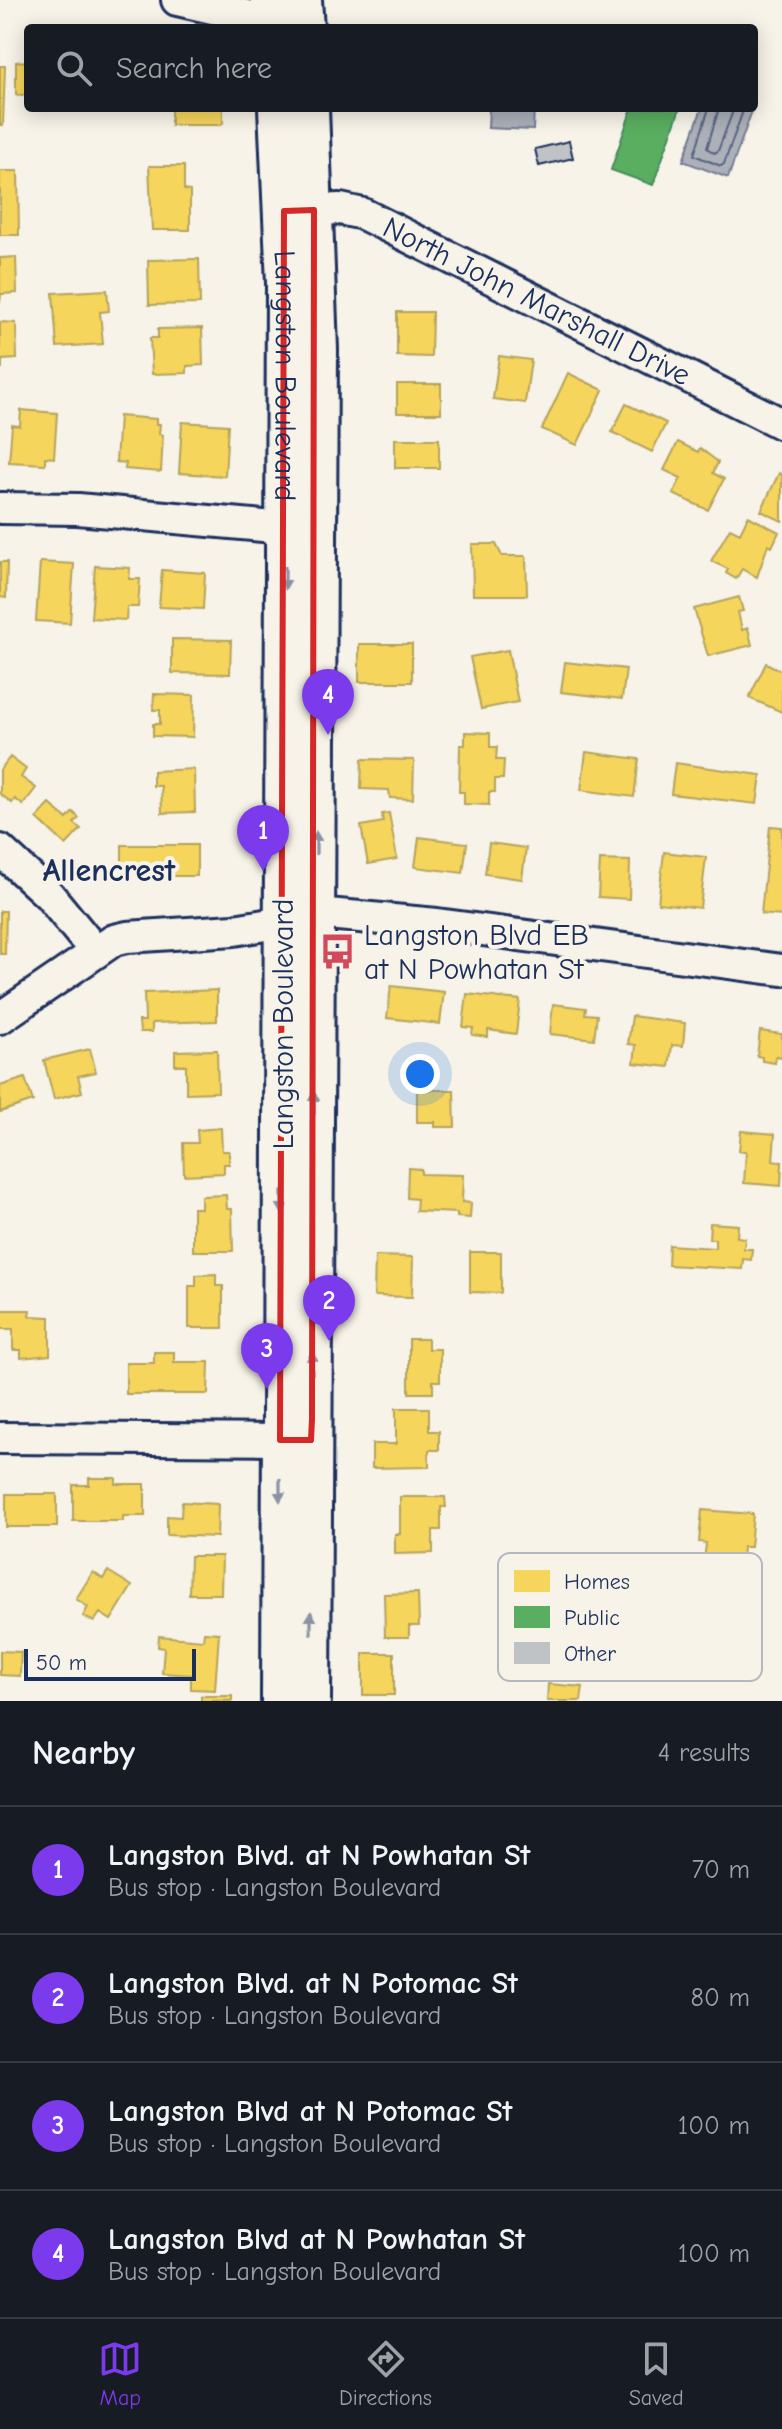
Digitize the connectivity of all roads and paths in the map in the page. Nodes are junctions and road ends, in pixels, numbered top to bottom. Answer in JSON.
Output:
{"nodes":[{"id":1,"x":177,"y":0,"type":"edge"},
{"id":2,"x":287,"y":18,"type":"edge"},
{"id":3,"x":279,"y":112,"type":"edge"},
{"id":4,"x":309,"y":112,"type":"edge"},
{"id":5,"x":299,"y":210,"type":"junction"},
{"id":6,"x":782,"y":424,"type":"edge"},
{"id":7,"x":0,"y":508,"type":"edge"},
{"id":8,"x":285,"y":528,"type":"junction"},
{"id":9,"x":0,"y":850,"type":"edge"},
{"id":10,"x":300,"y":917,"type":"junction"},
{"id":11,"x":95,"y":951,"type":"junction"},
{"id":12,"x":782,"y":970,"type":"edge"},
{"id":13,"x":0,"y":1018,"type":"edge"},
{"id":14,"x":0,"y":1438,"type":"edge"},
{"id":15,"x":296,"y":1440,"type":"junction"},
{"id":16,"x":281,"y":1701,"type":"edge"},
{"id":17,"x":311,"y":1701,"type":"edge"}],
"edges":[{"from":1,"to":2,"type":"street"},
{"from":3,"to":5,"type":"main road","name":"Langston Boulevard"},
{"from":4,"to":5,"type":"main road","name":"Langston Boulevard"},
{"from":5,"to":6,"type":"street","name":"North John Marshall Drive"},
{"from":5,"to":8,"type":"main road","name":"Langston Boulevard"},
{"from":10,"to":5,"type":"main road","name":"Langston Boulevard","one_way":true},
{"from":7,"to":8,"type":"street"},
{"from":8,"to":10,"type":"main road","name":"Langston Boulevard","one_way":true},
{"from":9,"to":11,"type":"street"},
{"from":10,"to":11,"type":"street"},
{"from":10,"to":12,"type":"street"},
{"from":10,"to":15,"type":"main road","name":"Langston Boulevard"},
{"from":11,"to":13,"type":"street"},
{"from":14,"to":15,"type":"street"},
{"from":15,"to":16,"type":"main road","name":"Langston Boulevard","one_way":true},
{"from":17,"to":15,"type":"main road","name":"Langston Boulevard","one_way":true}]}
